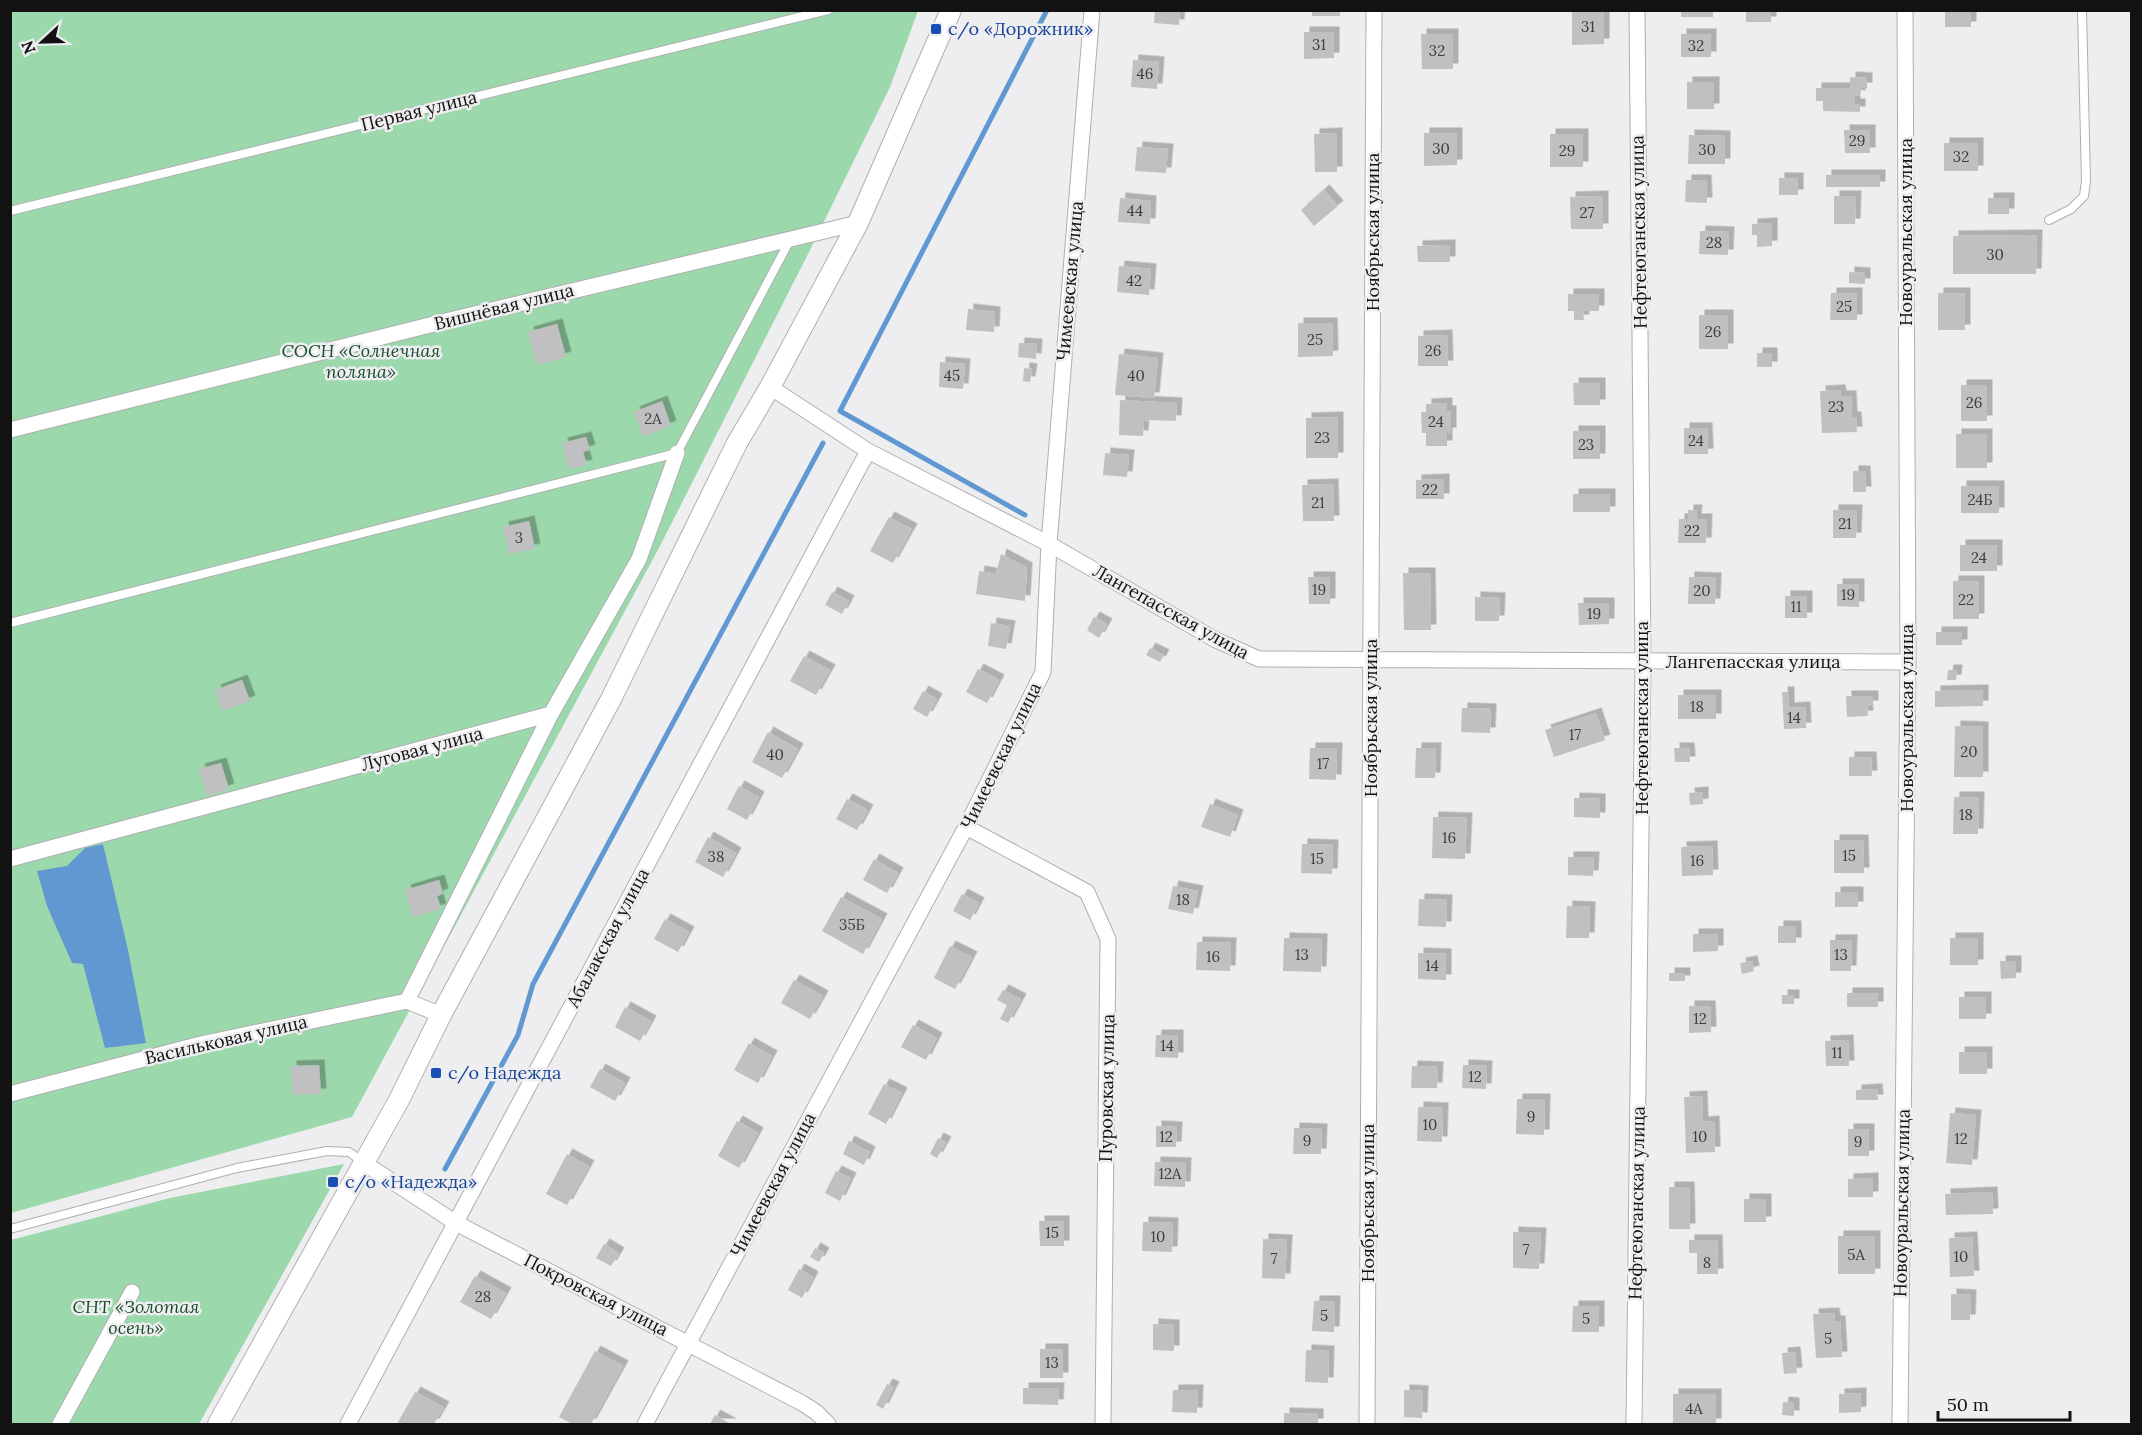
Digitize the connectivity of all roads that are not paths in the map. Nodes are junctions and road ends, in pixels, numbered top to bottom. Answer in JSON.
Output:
{"nodes":[{"id":1,"x":828,"y":10,"type":"edge"},
{"id":2,"x":951,"y":10,"type":"edge"},
{"id":3,"x":1092,"y":10,"type":"edge"},
{"id":4,"x":1374,"y":10,"type":"edge"},
{"id":5,"x":1637,"y":10,"type":"edge"},
{"id":6,"x":1905,"y":10,"type":"edge"},
{"id":7,"x":2082,"y":10,"type":"edge"},
{"id":8,"x":10,"y":211,"type":"edge"},
{"id":9,"x":2049,"y":220,"type":"dead end"},
{"id":10,"x":858,"y":223,"type":"junction"},
{"id":11,"x":791,"y":239,"type":"junction"},
{"id":12,"x":770,"y":387,"type":"junction"},
{"id":13,"x":10,"y":430,"type":"edge"},
{"id":14,"x":868,"y":451,"type":"junction"},
{"id":15,"x":678,"y":453,"type":"junction"},
{"id":16,"x":1049,"y":544,"type":"junction"},
{"id":17,"x":10,"y":623,"type":"edge"},
{"id":18,"x":1371,"y":661,"type":"junction"},
{"id":19,"x":1643,"y":661,"type":"junction"},
{"id":20,"x":1908,"y":662,"type":"junction"},
{"id":21,"x":551,"y":714,"type":"junction"},
{"id":22,"x":966,"y":827,"type":"junction"},
{"id":23,"x":10,"y":859,"type":"edge"},
{"id":24,"x":407,"y":1001,"type":"junction"},
{"id":25,"x":441,"y":1015,"type":"junction"},
{"id":26,"x":10,"y":1094,"type":"edge"},
{"id":27,"x":364,"y":1163,"type":"junction"},
{"id":28,"x":456,"y":1223,"type":"junction"},
{"id":29,"x":10,"y":1229,"type":"edge"},
{"id":30,"x":132,"y":1292,"type":"dead end"},
{"id":31,"x":688,"y":1343,"type":"junction"},
{"id":32,"x":60,"y":1425,"type":"edge"},
{"id":33,"x":218,"y":1425,"type":"edge"},
{"id":34,"x":348,"y":1425,"type":"edge"},
{"id":35,"x":645,"y":1425,"type":"edge"},
{"id":36,"x":828,"y":1425,"type":"edge"},
{"id":37,"x":1103,"y":1425,"type":"edge"},
{"id":38,"x":1367,"y":1425,"type":"edge"},
{"id":39,"x":1634,"y":1425,"type":"edge"},
{"id":40,"x":1900,"y":1425,"type":"edge"}],
"edges":[{"from":1,"to":8,"type":"lane","name":"Первая улица"},
{"from":2,"to":10,"type":"street"},
{"from":3,"to":16,"type":"street","name":"Чимеевская улица"},
{"from":4,"to":18,"type":"street","name":"Ноябрьская улица"},
{"from":5,"to":19,"type":"street","name":"Нефтеюганская улица"},
{"from":6,"to":20,"type":"street","name":"Новоуральская улица"},
{"from":7,"to":9,"type":"lane"},
{"from":10,"to":11,"type":"street","name":"Вишнёвая улица"},
{"from":10,"to":12,"type":"street"},
{"from":11,"to":13,"type":"street","name":"Вишнёвая улица"},
{"from":11,"to":15,"type":"lane"},
{"from":12,"to":14,"type":"street","name":"Лангепасская улица"},
{"from":12,"to":25,"type":"street"},
{"from":14,"to":16,"type":"street","name":"Лангепасская улица"},
{"from":14,"to":28,"type":"street","name":"Абалакская улица"},
{"from":15,"to":17,"type":"lane"},
{"from":15,"to":21,"type":"street"},
{"from":16,"to":18,"type":"street","name":"Лангепасская улица"},
{"from":16,"to":22,"type":"street","name":"Чимеевская улица"},
{"from":18,"to":19,"type":"street","name":"Лангепасская улица"},
{"from":18,"to":38,"type":"street","name":"Ноябрьская улица"},
{"from":19,"to":20,"type":"street","name":"Лангепасская улица"},
{"from":19,"to":39,"type":"street","name":"Нефтеюганская улица"},
{"from":20,"to":40,"type":"street","name":"Новоуральская улица"},
{"from":21,"to":23,"type":"street","name":"Луговая улица"},
{"from":21,"to":24,"type":"street"},
{"from":22,"to":31,"type":"street","name":"Чимеевская улица"},
{"from":22,"to":37,"type":"street","name":"Пуровская улица"},
{"from":24,"to":25,"type":"street"},
{"from":24,"to":26,"type":"street","name":"Васильковая улица"},
{"from":25,"to":27,"type":"street"},
{"from":27,"to":28,"type":"street","name":"Покровская улица"},
{"from":27,"to":29,"type":"lane"},
{"from":27,"to":33,"type":"street"},
{"from":28,"to":31,"type":"street","name":"Покровская улица"},
{"from":28,"to":34,"type":"street","name":"Абалакская улица"},
{"from":30,"to":32,"type":"street"},
{"from":31,"to":35,"type":"street","name":"Чимеевская улица"},
{"from":31,"to":36,"type":"street","name":"Покровская улица"}]}
